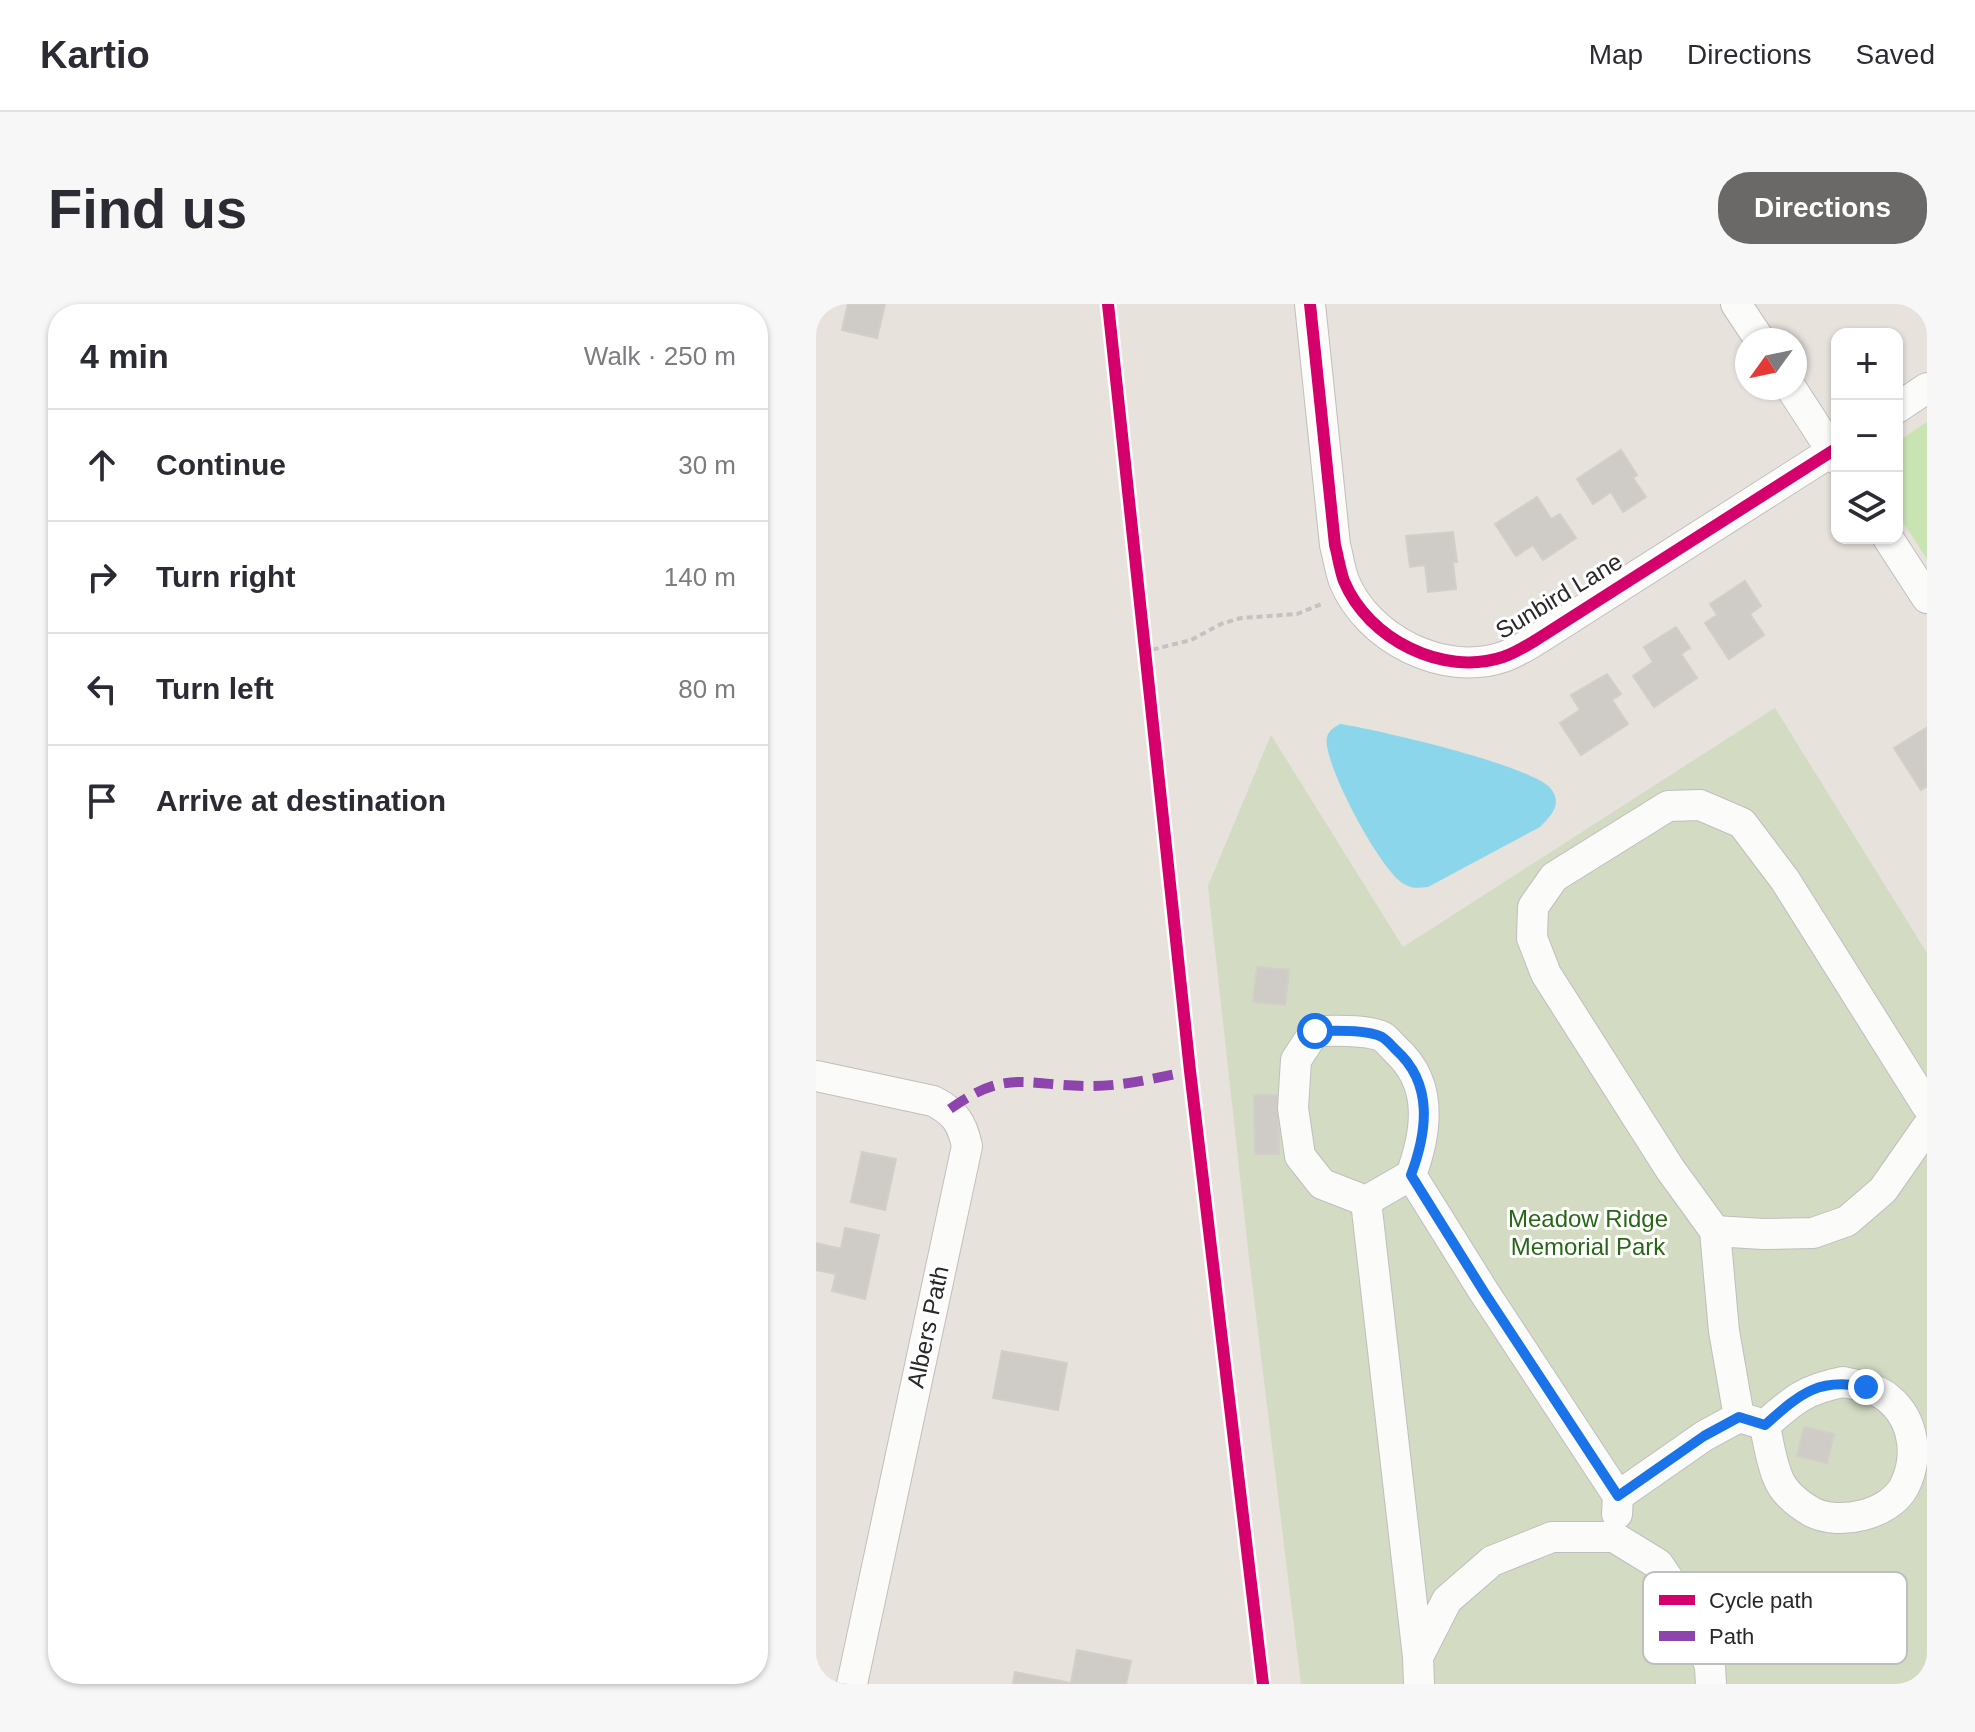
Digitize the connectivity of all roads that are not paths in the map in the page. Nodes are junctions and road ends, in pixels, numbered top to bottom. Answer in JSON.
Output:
{"nodes":[{"id":1,"x":1310,"y":304,"type":"edge"},
{"id":2,"x":1736,"y":304,"type":"edge"},
{"id":3,"x":1752,"y":328,"type":"edge"},
{"id":4,"x":1927,"y":388,"type":"edge"},
{"id":5,"x":1799,"y":400,"type":"edge"},
{"id":6,"x":1903,"y":404,"type":"edge"},
{"id":7,"x":1831,"y":447,"type":"edge"},
{"id":8,"x":1831,"y":456,"type":"edge"},
{"id":9,"x":1892,"y":544,"type":"edge"},
{"id":10,"x":1927,"y":598,"type":"edge"},
{"id":11,"x":816,"y":1076,"type":"edge"},
{"id":12,"x":1927,"y":1106,"type":"edge"},
{"id":13,"x":1927,"y":1127,"type":"edge"},
{"id":14,"x":1411,"y":1175,"type":"junction"},
{"id":15,"x":1366,"y":1201,"type":"junction"},
{"id":16,"x":1715,"y":1231,"type":"junction"},
{"id":17,"x":1752,"y":1421,"type":"junction"},
{"id":18,"x":1920,"y":1465,"type":"edge"},
{"id":19,"x":1618,"y":1496,"type":"junction"},
{"id":20,"x":1614,"y":1537,"type":"junction"},
{"id":21,"x":1663,"y":1572,"type":"edge"},
{"id":22,"x":1709,"y":1664,"type":"edge"},
{"id":23,"x":1418,"y":1670,"type":"edge"},
{"id":24,"x":852,"y":1684,"type":"edge"},
{"id":25,"x":1711,"y":1684,"type":"edge"}],
"edges":[{"from":1,"to":8,"type":"street","name":"Sunbird Lane"},
{"from":2,"to":3,"type":"street"},
{"from":4,"to":6,"type":"street"},
{"from":5,"to":7,"type":"street"},
{"from":9,"to":10,"type":"street"},
{"from":11,"to":24,"type":"street","name":"Albers Path"},
{"from":12,"to":16,"type":"street"},
{"from":13,"to":16,"type":"street"},
{"from":14,"to":15,"type":"street"},
{"from":14,"to":15,"type":"street"},
{"from":14,"to":19,"type":"street"},
{"from":15,"to":23,"type":"street"},
{"from":16,"to":17,"type":"street"},
{"from":17,"to":18,"type":"street"},
{"from":17,"to":18,"type":"street"},
{"from":17,"to":19,"type":"street"},
{"from":19,"to":20,"type":"street"},
{"from":20,"to":21,"type":"street"},
{"from":20,"to":23,"type":"street"},
{"from":22,"to":25,"type":"street"}]}
